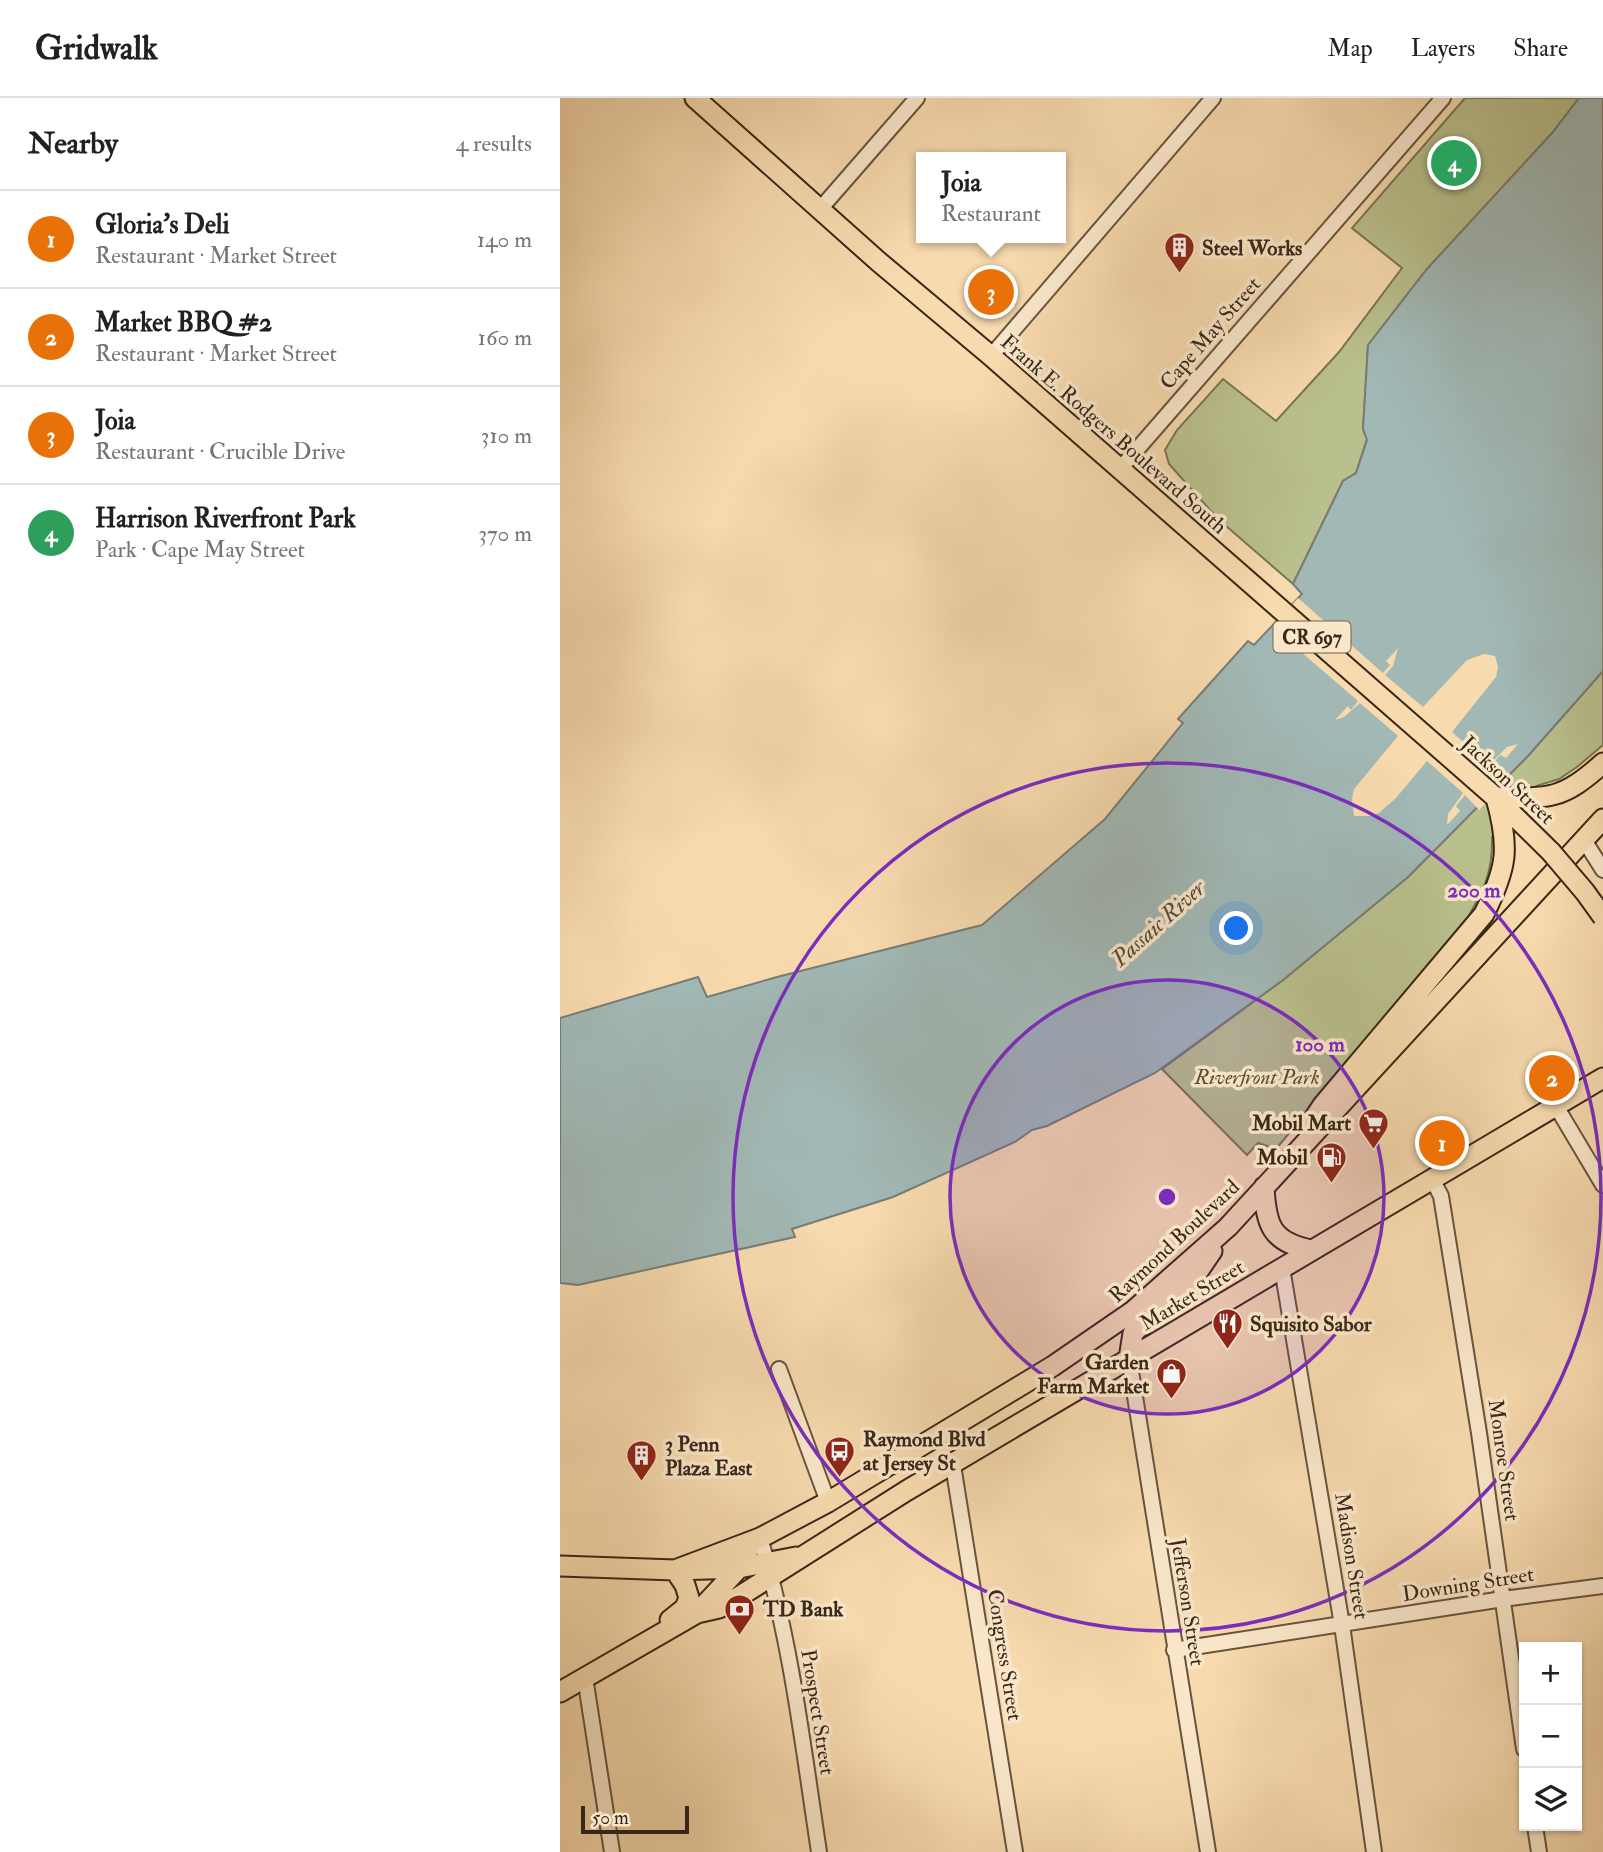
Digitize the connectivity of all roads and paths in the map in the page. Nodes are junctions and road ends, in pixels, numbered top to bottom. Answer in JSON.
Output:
{"nodes":[{"id":1,"x":695,"y":98,"type":"edge"},
{"id":2,"x":916,"y":98,"type":"edge"},
{"id":3,"x":1213,"y":98,"type":"edge"},
{"id":4,"x":1443,"y":98,"type":"edge"},
{"id":5,"x":821,"y":208,"type":"junction"},
{"id":6,"x":990,"y":356,"type":"junction"},
{"id":7,"x":1120,"y":468,"type":"junction"},
{"id":8,"x":1371,"y":687,"type":"joint"},
{"id":9,"x":1603,"y":763,"type":"edge"},
{"id":10,"x":1495,"y":797,"type":"junction"},
{"id":11,"x":1508,"y":818,"type":"junction"},
{"id":12,"x":1603,"y":819,"type":"edge"},
{"id":13,"x":1584,"y":840,"type":"junction"},
{"id":14,"x":1603,"y":870,"type":"edge"},
{"id":15,"x":1603,"y":917,"type":"edge"},
{"id":16,"x":1603,"y":1078,"type":"edge"},
{"id":17,"x":1556,"y":1106,"type":"junction"},
{"id":18,"x":1287,"y":1163,"type":"junction"},
{"id":19,"x":1432,"y":1180,"type":"junction"},
{"id":20,"x":1603,"y":1185,"type":"edge"},
{"id":21,"x":1265,"y":1187,"type":"junction"},
{"id":22,"x":1228,"y":1227,"type":"junction"},
{"id":23,"x":1311,"y":1250,"type":"junction"},
{"id":24,"x":1282,"y":1268,"type":"junction"},
{"id":25,"x":1129,"y":1359,"type":"junction"},
{"id":26,"x":779,"y":1369,"type":"dead end"},
{"id":27,"x":953,"y":1465,"type":"junction"},
{"id":28,"x":828,"y":1502,"type":"junction"},
{"id":29,"x":757,"y":1540,"type":"junction"},
{"id":30,"x":560,"y":1566,"type":"edge"},
{"id":31,"x":739,"y":1568,"type":"junction"},
{"id":32,"x":770,"y":1569,"type":"junction"},
{"id":33,"x":675,"y":1570,"type":"junction"},
{"id":34,"x":1603,"y":1586,"type":"edge"},
{"id":35,"x":1503,"y":1599,"type":"junction"},
{"id":36,"x":697,"y":1613,"type":"junction"},
{"id":37,"x":1342,"y":1625,"type":"junction"},
{"id":38,"x":661,"y":1633,"type":"junction"},
{"id":39,"x":1174,"y":1650,"type":"junction"},
{"id":40,"x":585,"y":1677,"type":"junction"},
{"id":41,"x":560,"y":1692,"type":"edge"},
{"id":42,"x":1519,"y":1713,"type":"edge"},
{"id":43,"x":1536,"y":1831,"type":"edge"},
{"id":44,"x":612,"y":1852,"type":"edge"},
{"id":45,"x":820,"y":1852,"type":"edge"},
{"id":46,"x":1015,"y":1852,"type":"edge"},
{"id":47,"x":1208,"y":1852,"type":"edge"},
{"id":48,"x":1374,"y":1852,"type":"edge"},
{"id":49,"x":1539,"y":1852,"type":"edge"}],
"edges":[{"from":1,"to":5,"type":"main road","number":"CR 697"},
{"from":2,"to":5,"type":"street"},
{"from":3,"to":6,"type":"street"},
{"from":4,"to":7,"type":"street","name":"Cape May Street"},
{"from":5,"to":6,"type":"main road","name":"Frank E. Rodgers Boulevard South","number":"CR 697"},
{"from":6,"to":7,"type":"main road","name":"Frank E. Rodgers Boulevard South","number":"CR 697"},
{"from":7,"to":8,"type":"main road","name":"Frank E. Rodgers Boulevard South","number":"CR 697"},
{"from":8,"to":10,"type":"main road","name":"Jackson Street"},
{"from":9,"to":10,"type":"main road"},
{"from":10,"to":11,"type":"main road","name":"Jackson Street"},
{"from":11,"to":15,"type":"main road","name":"Jackson Street","bridge":true},
{"from":11,"to":18,"type":"main road"},
{"from":12,"to":13,"type":"main road","name":"Raymond Boulevard"},
{"from":13,"to":14,"type":"street"},
{"from":13,"to":18,"type":"main road","name":"Raymond Boulevard"},
{"from":16,"to":17,"type":"main road","name":"Market Street"},
{"from":17,"to":19,"type":"main road","name":"Market Street"},
{"from":17,"to":20,"type":"street"},
{"from":18,"to":21,"type":"main road","name":"Raymond Boulevard"},
{"from":19,"to":23,"type":"main road","name":"Market Street"},
{"from":19,"to":35,"type":"street","name":"Monroe Street"},
{"from":21,"to":22,"type":"main road","name":"Raymond Boulevard"},
{"from":21,"to":23,"type":"main road"},
{"from":22,"to":25,"type":"main road"},
{"from":22,"to":28,"type":"main road","name":"Raymond Boulevard"},
{"from":23,"to":24,"type":"main road","name":"Market Street"},
{"from":24,"to":25,"type":"main road","name":"Market Street"},
{"from":24,"to":37,"type":"street","name":"Madison Street"},
{"from":25,"to":27,"type":"main road","name":"Market Street"},
{"from":25,"to":39,"type":"street","name":"Jefferson Street"},
{"from":26,"to":28,"type":"street"},
{"from":27,"to":32,"type":"main road","name":"Market Street"},
{"from":27,"to":46,"type":"street","name":"Congress Street"},
{"from":28,"to":29,"type":"main road"},
{"from":29,"to":31,"type":"main road"},
{"from":29,"to":32,"type":"street","name":"Prospect Street"},
{"from":29,"to":33,"type":"main road"},
{"from":30,"to":33,"type":"main road"},
{"from":31,"to":32,"type":"main road"},
{"from":31,"to":33,"type":"main road"},
{"from":31,"to":36,"type":"main road"},
{"from":32,"to":36,"type":"main road"},
{"from":32,"to":45,"type":"street","name":"Prospect Street"},
{"from":33,"to":38,"type":"main road"},
{"from":34,"to":35,"type":"street","name":"Downing Street"},
{"from":35,"to":37,"type":"street","name":"Downing Street"},
{"from":35,"to":42,"type":"street","name":"Monroe Street"},
{"from":36,"to":38,"type":"main road"},
{"from":37,"to":39,"type":"street","name":"Downing Street"},
{"from":37,"to":48,"type":"street","name":"Madison Street"},
{"from":38,"to":40,"type":"main road"},
{"from":39,"to":47,"type":"street","name":"Jefferson Street"},
{"from":40,"to":41,"type":"main road"},
{"from":40,"to":44,"type":"street"},
{"from":43,"to":49,"type":"street"}]}
